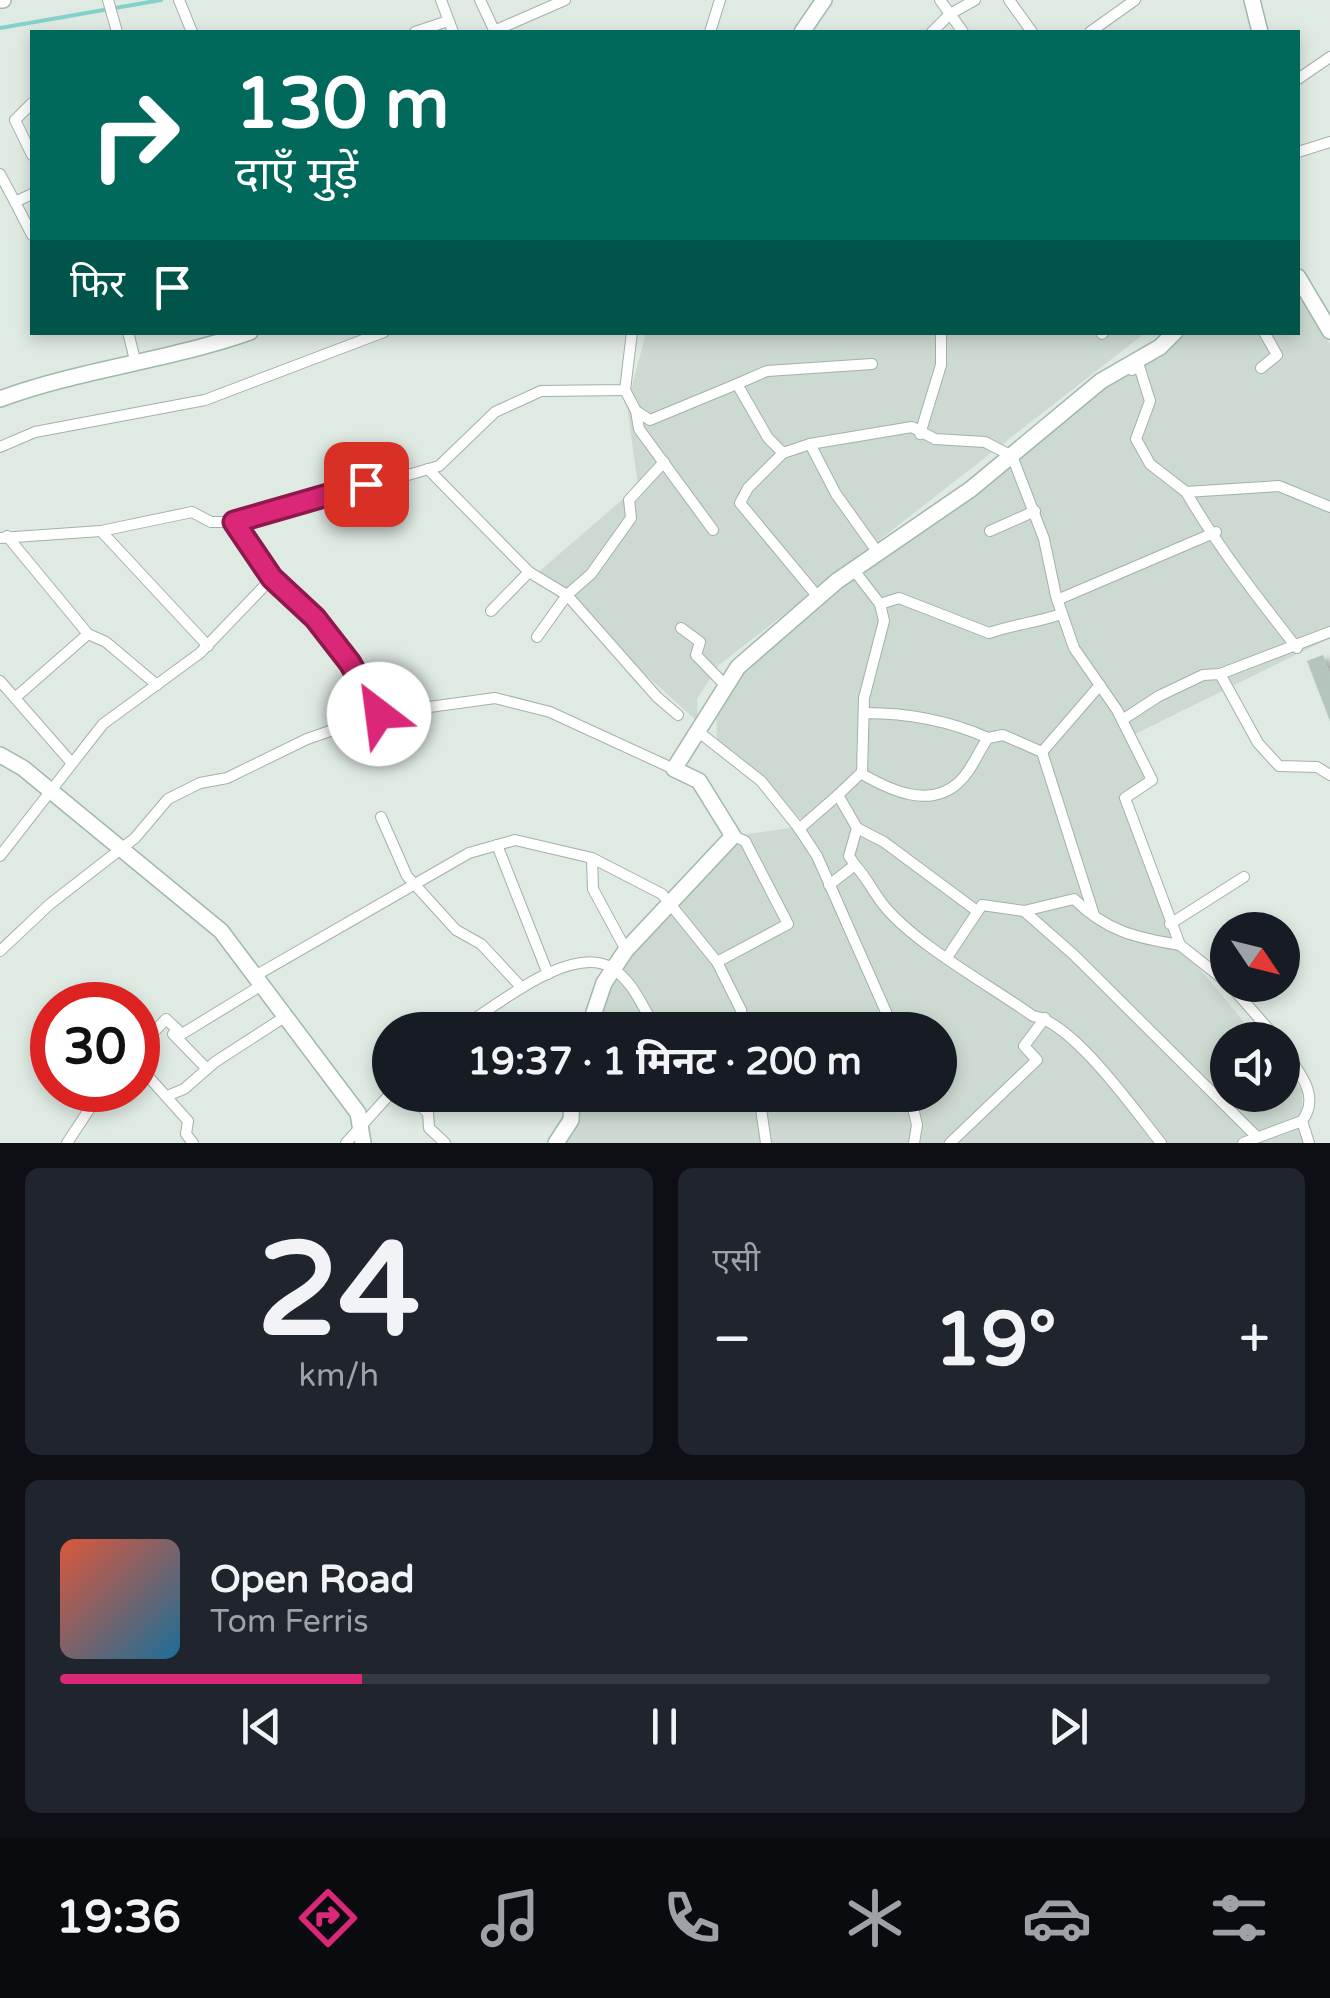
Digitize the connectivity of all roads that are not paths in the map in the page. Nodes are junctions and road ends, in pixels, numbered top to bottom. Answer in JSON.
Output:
{"nodes":[{"id":1,"x":108,"y":0,"type":"edge"},
{"id":2,"x":179,"y":0,"type":"edge"},
{"id":3,"x":442,"y":0,"type":"edge"},
{"id":4,"x":480,"y":0,"type":"edge"},
{"id":5,"x":565,"y":0,"type":"edge"},
{"id":6,"x":720,"y":0,"type":"edge"},
{"id":7,"x":824,"y":0,"type":"edge"},
{"id":8,"x":940,"y":0,"type":"edge"},
{"id":9,"x":975,"y":0,"type":"edge"},
{"id":10,"x":1009,"y":0,"type":"edge"},
{"id":11,"x":1134,"y":0,"type":"edge"},
{"id":12,"x":1252,"y":0,"type":"edge"},
{"id":13,"x":950,"y":14,"type":"junction"},
{"id":14,"x":448,"y":20,"type":"junction"},
{"id":15,"x":116,"y":30,"type":"edge"},
{"id":16,"x":191,"y":30,"type":"edge"},
{"id":17,"x":420,"y":30,"type":"edge"},
{"id":18,"x":451,"y":30,"type":"edge"},
{"id":19,"x":493,"y":30,"type":"edge"},
{"id":20,"x":498,"y":30,"type":"edge"},
{"id":21,"x":711,"y":30,"type":"edge"},
{"id":22,"x":803,"y":30,"type":"edge"},
{"id":23,"x":934,"y":30,"type":"edge"},
{"id":24,"x":962,"y":30,"type":"edge"},
{"id":25,"x":1031,"y":30,"type":"edge"},
{"id":26,"x":1093,"y":30,"type":"edge"},
{"id":27,"x":1260,"y":30,"type":"edge"},
{"id":28,"x":1330,"y":58,"type":"edge"},
{"id":29,"x":1300,"y":78,"type":"edge"},
{"id":30,"x":30,"y":105,"type":"edge"},
{"id":31,"x":1330,"y":142,"type":"edge"},
{"id":32,"x":30,"y":151,"type":"edge"},
{"id":33,"x":1300,"y":151,"type":"edge"},
{"id":34,"x":0,"y":174,"type":"edge"},
{"id":35,"x":30,"y":195,"type":"edge"},
{"id":36,"x":14,"y":202,"type":"junction"},
{"id":37,"x":30,"y":231,"type":"edge"},
{"id":38,"x":1300,"y":287,"type":"edge"},
{"id":39,"x":1330,"y":331,"type":"edge"},
{"id":40,"x":129,"y":335,"type":"edge"},
{"id":41,"x":239,"y":335,"type":"edge"},
{"id":42,"x":376,"y":335,"type":"edge"},
{"id":43,"x":632,"y":335,"type":"edge"},
{"id":44,"x":941,"y":335,"type":"edge"},
{"id":45,"x":1171,"y":335,"type":"edge"},
{"id":46,"x":1266,"y":335,"type":"edge"},
{"id":47,"x":136,"y":364,"type":"junction"},
{"id":48,"x":872,"y":364,"type":"dead end"},
{"id":49,"x":1261,"y":368,"type":"dead end"},
{"id":50,"x":1122,"y":369,"type":"junction"},
{"id":51,"x":737,"y":384,"type":"junction"},
{"id":52,"x":625,"y":390,"type":"junction"},
{"id":53,"x":0,"y":398,"type":"edge"},
{"id":54,"x":636,"y":412,"type":"junction"},
{"id":55,"x":920,"y":434,"type":"junction"},
{"id":56,"x":810,"y":444,"type":"junction"},
{"id":57,"x":0,"y":447,"type":"edge"},
{"id":58,"x":784,"y":452,"type":"junction"},
{"id":59,"x":1012,"y":456,"type":"junction"},
{"id":60,"x":664,"y":462,"type":"junction"},
{"id":61,"x":428,"y":469,"type":"junction"},
{"id":62,"x":1186,"y":492,"type":"junction"},
{"id":63,"x":1330,"y":507,"type":"edge"},
{"id":64,"x":1034,"y":512,"type":"junction"},
{"id":65,"x":234,"y":522,"type":"junction"},
{"id":66,"x":101,"y":530,"type":"junction"},
{"id":67,"x":712,"y":530,"type":"dead end"},
{"id":68,"x":990,"y":531,"type":"dead end"},
{"id":69,"x":1216,"y":532,"type":"junction"},
{"id":70,"x":4,"y":537,"type":"edge"},
{"id":71,"x":886,"y":546,"type":"junction"},
{"id":72,"x":854,"y":569,"type":"junction"},
{"id":73,"x":529,"y":572,"type":"junction"},
{"id":74,"x":272,"y":578,"type":"junction"},
{"id":75,"x":567,"y":595,"type":"junction"},
{"id":76,"x":818,"y":598,"type":"junction"},
{"id":77,"x":1057,"y":600,"type":"junction"},
{"id":78,"x":880,"y":604,"type":"junction"},
{"id":79,"x":491,"y":611,"type":"dead end"},
{"id":80,"x":1061,"y":614,"type":"junction"},
{"id":81,"x":681,"y":628,"type":"dead end"},
{"id":82,"x":1330,"y":632,"type":"edge"},
{"id":83,"x":88,"y":634,"type":"junction"},
{"id":84,"x":537,"y":637,"type":"dead end"},
{"id":85,"x":208,"y":646,"type":"junction"},
{"id":86,"x":1296,"y":648,"type":"junction"},
{"id":87,"x":1220,"y":674,"type":"junction"},
{"id":88,"x":0,"y":681,"type":"edge"},
{"id":89,"x":157,"y":685,"type":"junction"},
{"id":90,"x":725,"y":685,"type":"junction"},
{"id":91,"x":1100,"y":685,"type":"junction"},
{"id":92,"x":16,"y":698,"type":"junction"},
{"id":93,"x":864,"y":713,"type":"junction"},
{"id":94,"x":379,"y":714,"type":"junction"},
{"id":95,"x":678,"y":715,"type":"dead end"},
{"id":96,"x":1122,"y":720,"type":"junction"},
{"id":97,"x":700,"y":733,"type":"junction"},
{"id":98,"x":988,"y":738,"type":"junction"},
{"id":99,"x":1042,"y":752,"type":"junction"},
{"id":100,"x":0,"y":755,"type":"edge"},
{"id":101,"x":70,"y":761,"type":"junction"},
{"id":102,"x":674,"y":769,"type":"junction"},
{"id":103,"x":862,"y":772,"type":"junction"},
{"id":104,"x":1330,"y":775,"type":"edge"},
{"id":105,"x":49,"y":788,"type":"junction"},
{"id":106,"x":838,"y":795,"type":"junction"},
{"id":107,"x":381,"y":817,"type":"dead end"},
{"id":108,"x":857,"y":828,"type":"junction"},
{"id":109,"x":799,"y":829,"type":"junction"},
{"id":110,"x":733,"y":836,"type":"junction"},
{"id":111,"x":496,"y":846,"type":"junction"},
{"id":112,"x":124,"y":848,"type":"junction"},
{"id":113,"x":0,"y":856,"type":"edge"},
{"id":114,"x":592,"y":858,"type":"junction"},
{"id":115,"x":854,"y":865,"type":"junction"},
{"id":116,"x":1244,"y":877,"type":"dead end"},
{"id":117,"x":414,"y":884,"type":"junction"},
{"id":118,"x":829,"y":885,"type":"junction"},
{"id":119,"x":672,"y":905,"type":"junction"},
{"id":120,"x":977,"y":911,"type":"junction"},
{"id":121,"x":1024,"y":911,"type":"junction"},
{"id":122,"x":1096,"y":920,"type":"junction"},
{"id":123,"x":1170,"y":924,"type":"junction"},
{"id":124,"x":1180,"y":945,"type":"junction"},
{"id":125,"x":626,"y":950,"type":"junction"},
{"id":126,"x":0,"y":952,"type":"edge"},
{"id":127,"x":948,"y":956,"type":"junction"},
{"id":128,"x":717,"y":962,"type":"junction"},
{"id":129,"x":612,"y":968,"type":"junction"},
{"id":130,"x":1210,"y":969,"type":"edge"},
{"id":131,"x":548,"y":974,"type":"junction"},
{"id":132,"x":259,"y":981,"type":"junction"},
{"id":133,"x":522,"y":987,"type":"junction"},
{"id":134,"x":1245,"y":1002,"type":"edge"},
{"id":135,"x":485,"y":1012,"type":"edge"},
{"id":136,"x":595,"y":1012,"type":"edge"},
{"id":137,"x":648,"y":1012,"type":"edge"},
{"id":138,"x":741,"y":1012,"type":"edge"},
{"id":139,"x":886,"y":1012,"type":"edge"},
{"id":140,"x":286,"y":1016,"type":"junction"},
{"id":141,"x":1045,"y":1018,"type":"junction"},
{"id":142,"x":162,"y":1022,"type":"junction"},
{"id":143,"x":1262,"y":1022,"type":"edge"},
{"id":144,"x":160,"y":1024,"type":"edge"},
{"id":145,"x":206,"y":1069,"type":"junction"},
{"id":146,"x":1300,"y":1076,"type":"edge"},
{"id":147,"x":160,"y":1089,"type":"edge"},
{"id":148,"x":167,"y":1096,"type":"junction"},
{"id":149,"x":87,"y":1112,"type":"edge"},
{"id":150,"x":374,"y":1112,"type":"edge"},
{"id":151,"x":427,"y":1112,"type":"edge"},
{"id":152,"x":571,"y":1112,"type":"edge"},
{"id":153,"x":761,"y":1112,"type":"edge"},
{"id":154,"x":913,"y":1112,"type":"edge"},
{"id":155,"x":1302,"y":1121,"type":"junction"},
{"id":156,"x":363,"y":1125,"type":"junction"},
{"id":157,"x":1256,"y":1135,"type":"junction"},
{"id":158,"x":189,"y":1138,"type":"edge"},
{"id":159,"x":918,"y":1141,"type":"edge"},
{"id":160,"x":66,"y":1143,"type":"edge"},
{"id":161,"x":176,"y":1143,"type":"edge"},
{"id":162,"x":346,"y":1143,"type":"edge"},
{"id":163,"x":363,"y":1143,"type":"edge"},
{"id":164,"x":445,"y":1143,"type":"edge"},
{"id":165,"x":556,"y":1143,"type":"edge"},
{"id":166,"x":766,"y":1143,"type":"edge"},
{"id":167,"x":950,"y":1143,"type":"edge"},
{"id":168,"x":1161,"y":1143,"type":"edge"},
{"id":169,"x":1242,"y":1143,"type":"edge"},
{"id":170,"x":1309,"y":1143,"type":"edge"}],
"edges":[{"from":1,"to":15,"type":"street"},
{"from":2,"to":16,"type":"street"},
{"from":3,"to":14,"type":"street"},
{"from":4,"to":19,"type":"street"},
{"from":5,"to":20,"type":"street"},
{"from":6,"to":21,"type":"street"},
{"from":7,"to":22,"type":"street"},
{"from":8,"to":13,"type":"street"},
{"from":9,"to":13,"type":"street"},
{"from":10,"to":25,"type":"street"},
{"from":11,"to":26,"type":"street"},
{"from":12,"to":27,"type":"street"},
{"from":13,"to":23,"type":"street"},
{"from":13,"to":24,"type":"street"},
{"from":14,"to":17,"type":"street"},
{"from":14,"to":18,"type":"street"},
{"from":28,"to":29,"type":"street"},
{"from":30,"to":32,"type":"street"},
{"from":31,"to":33,"type":"street"},
{"from":34,"to":36,"type":"street"},
{"from":35,"to":36,"type":"street"},
{"from":36,"to":37,"type":"street"},
{"from":38,"to":39,"type":"street"},
{"from":40,"to":47,"type":"street"},
{"from":41,"to":47,"type":"street"},
{"from":42,"to":57,"type":"street"},
{"from":43,"to":52,"type":"street"},
{"from":44,"to":55,"type":"street"},
{"from":45,"to":50,"type":"street"},
{"from":46,"to":49,"type":"street"},
{"from":47,"to":53,"type":"street"},
{"from":48,"to":51,"type":"street"},
{"from":50,"to":59,"type":"street"},
{"from":50,"to":62,"type":"street"},
{"from":51,"to":54,"type":"street"},
{"from":51,"to":58,"type":"street"},
{"from":52,"to":54,"type":"street"},
{"from":52,"to":61,"type":"street"},
{"from":54,"to":60,"type":"street"},
{"from":55,"to":56,"type":"street"},
{"from":55,"to":59,"type":"street"},
{"from":56,"to":58,"type":"street"},
{"from":56,"to":71,"type":"street"},
{"from":58,"to":76,"type":"street"},
{"from":59,"to":64,"type":"street"},
{"from":59,"to":71,"type":"street"},
{"from":60,"to":67,"type":"street"},
{"from":60,"to":75,"type":"street"},
{"from":61,"to":65,"type":"street"},
{"from":61,"to":73,"type":"street"},
{"from":62,"to":63,"type":"street"},
{"from":62,"to":69,"type":"street"},
{"from":64,"to":68,"type":"street"},
{"from":64,"to":77,"type":"street"},
{"from":65,"to":66,"type":"street"},
{"from":65,"to":74,"type":"street"},
{"from":66,"to":70,"type":"street"},
{"from":66,"to":85,"type":"street"},
{"from":69,"to":77,"type":"street"},
{"from":69,"to":86,"type":"street"},
{"from":70,"to":83,"type":"street"},
{"from":71,"to":72,"type":"street"},
{"from":72,"to":76,"type":"street"},
{"from":72,"to":78,"type":"street"},
{"from":73,"to":75,"type":"street"},
{"from":73,"to":79,"type":"street"},
{"from":74,"to":85,"type":"street"},
{"from":74,"to":94,"type":"street"},
{"from":75,"to":84,"type":"street"},
{"from":75,"to":95,"type":"street"},
{"from":76,"to":90,"type":"street"},
{"from":77,"to":80,"type":"street"},
{"from":78,"to":80,"type":"street"},
{"from":78,"to":93,"type":"street"},
{"from":80,"to":91,"type":"street"},
{"from":81,"to":90,"type":"street"},
{"from":82,"to":86,"type":"street"},
{"from":83,"to":89,"type":"street"},
{"from":83,"to":92,"type":"street"},
{"from":85,"to":89,"type":"street"},
{"from":86,"to":87,"type":"street"},
{"from":87,"to":96,"type":"street"},
{"from":87,"to":104,"type":"street"},
{"from":88,"to":92,"type":"street"},
{"from":89,"to":101,"type":"street"},
{"from":90,"to":97,"type":"street"},
{"from":91,"to":96,"type":"street"},
{"from":91,"to":99,"type":"street"},
{"from":92,"to":101,"type":"street"},
{"from":93,"to":98,"type":"street"},
{"from":93,"to":103,"type":"street"},
{"from":94,"to":102,"type":"street"},
{"from":94,"to":112,"type":"street"},
{"from":96,"to":123,"type":"street"},
{"from":97,"to":102,"type":"street"},
{"from":97,"to":109,"type":"street"},
{"from":98,"to":99,"type":"street"},
{"from":98,"to":103,"type":"street"},
{"from":99,"to":122,"type":"street"},
{"from":100,"to":105,"type":"street"},
{"from":101,"to":105,"type":"street"},
{"from":102,"to":110,"type":"street"},
{"from":103,"to":106,"type":"street"},
{"from":105,"to":112,"type":"street"},
{"from":105,"to":113,"type":"street"},
{"from":106,"to":108,"type":"street"},
{"from":106,"to":109,"type":"street"},
{"from":107,"to":117,"type":"street"},
{"from":108,"to":115,"type":"street"},
{"from":108,"to":120,"type":"street"},
{"from":109,"to":118,"type":"street"},
{"from":110,"to":119,"type":"street"},
{"from":110,"to":128,"type":"street"},
{"from":111,"to":114,"type":"street"},
{"from":111,"to":117,"type":"street"},
{"from":111,"to":131,"type":"street"},
{"from":112,"to":126,"type":"street"},
{"from":112,"to":132,"type":"street"},
{"from":114,"to":119,"type":"street"},
{"from":114,"to":125,"type":"street"},
{"from":115,"to":118,"type":"street"},
{"from":115,"to":127,"type":"street"},
{"from":116,"to":123,"type":"street"},
{"from":117,"to":132,"type":"street"},
{"from":117,"to":133,"type":"street"},
{"from":118,"to":139,"type":"street"},
{"from":119,"to":125,"type":"street"},
{"from":119,"to":128,"type":"street"},
{"from":120,"to":121,"type":"street"},
{"from":120,"to":127,"type":"street"},
{"from":121,"to":122,"type":"street"},
{"from":121,"to":157,"type":"street"},
{"from":122,"to":124,"type":"street"},
{"from":123,"to":124,"type":"street"},
{"from":124,"to":130,"type":"street"},
{"from":125,"to":129,"type":"street"},
{"from":127,"to":141,"type":"street"},
{"from":128,"to":138,"type":"street"},
{"from":129,"to":131,"type":"street"},
{"from":129,"to":136,"type":"street"},
{"from":129,"to":137,"type":"street"},
{"from":131,"to":133,"type":"street"},
{"from":132,"to":140,"type":"street"},
{"from":132,"to":142,"type":"street"},
{"from":133,"to":135,"type":"street"},
{"from":134,"to":143,"type":"street"},
{"from":140,"to":145,"type":"street"},
{"from":140,"to":156,"type":"street"},
{"from":141,"to":167,"type":"street"},
{"from":141,"to":168,"type":"street"},
{"from":142,"to":144,"type":"street"},
{"from":142,"to":145,"type":"street"},
{"from":145,"to":148,"type":"street"},
{"from":146,"to":155,"type":"street"},
{"from":147,"to":148,"type":"street"},
{"from":148,"to":158,"type":"street"},
{"from":149,"to":160,"type":"street"},
{"from":150,"to":156,"type":"street"},
{"from":151,"to":164,"type":"street"},
{"from":152,"to":165,"type":"street"},
{"from":153,"to":166,"type":"street"},
{"from":154,"to":159,"type":"street"},
{"from":155,"to":157,"type":"street"},
{"from":155,"to":170,"type":"street"},
{"from":156,"to":162,"type":"street"},
{"from":156,"to":163,"type":"street"},
{"from":157,"to":169,"type":"street"},
{"from":158,"to":161,"type":"street"}]}
